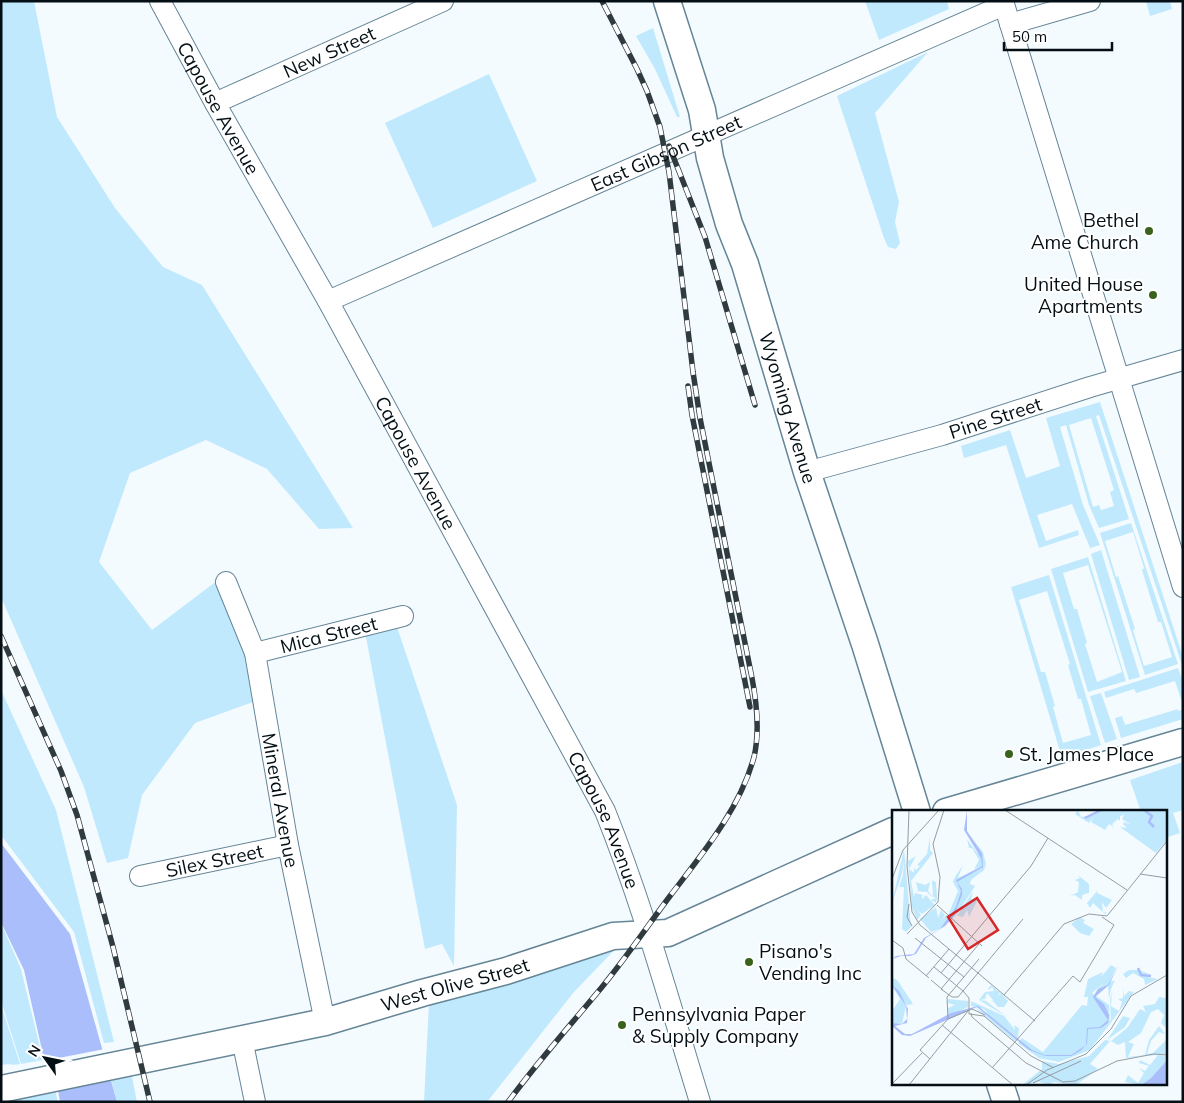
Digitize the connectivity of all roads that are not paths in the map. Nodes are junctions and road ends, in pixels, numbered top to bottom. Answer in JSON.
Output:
{"nodes":[{"id":1,"x":160,"y":1,"type":"edge"},
{"id":2,"x":443,"y":1,"type":"edge"},
{"id":3,"x":667,"y":1,"type":"edge"},
{"id":4,"x":1090,"y":1,"type":"edge"},
{"id":5,"x":1004,"y":3,"type":"edge"},
{"id":6,"x":1010,"y":24,"type":"junction"},
{"id":7,"x":215,"y":103,"type":"junction"},
{"id":8,"x":706,"y":135,"type":"junction"},
{"id":9,"x":328,"y":301,"type":"junction"},
{"id":10,"x":1183,"y":360,"type":"edge"},
{"id":11,"x":1119,"y":379,"type":"junction"},
{"id":12,"x":807,"y":472,"type":"junction"},
{"id":13,"x":226,"y":582,"type":"dead end"},
{"id":14,"x":1183,"y":587,"type":"edge"},
{"id":15,"x":403,"y":616,"type":"dead end"},
{"id":16,"x":255,"y":653,"type":"junction"},
{"id":17,"x":1183,"y":742,"type":"edge"},
{"id":18,"x":916,"y":810,"type":"edge"},
{"id":19,"x":953,"y":810,"type":"edge"},
{"id":20,"x":892,"y":831,"type":"edge"},
{"id":21,"x":288,"y":845,"type":"junction"},
{"id":22,"x":140,"y":876,"type":"dead end"},
{"id":23,"x":648,"y":934,"type":"junction"},
{"id":24,"x":325,"y":1022,"type":"junction"},
{"id":25,"x":242,"y":1039,"type":"junction"},
{"id":26,"x":1001,"y":1086,"type":"edge"},
{"id":27,"x":1,"y":1089,"type":"edge"},
{"id":28,"x":255,"y":1102,"type":"edge"},
{"id":29,"x":700,"y":1102,"type":"edge"},
{"id":30,"x":1006,"y":1102,"type":"edge"}],
"edges":[{"from":1,"to":7,"type":"street","name":"Capouse Avenue"},
{"from":2,"to":7,"type":"street","name":"New Street"},
{"from":3,"to":8,"type":"main road","name":"Wyoming Avenue"},
{"from":4,"to":6,"type":"street"},
{"from":5,"to":6,"type":"street"},
{"from":5,"to":8,"type":"street","name":"East Gibson Street"},
{"from":6,"to":11,"type":"street"},
{"from":7,"to":9,"type":"street","name":"Capouse Avenue"},
{"from":8,"to":9,"type":"street","name":"East Gibson Street"},
{"from":8,"to":12,"type":"main road","name":"Wyoming Avenue"},
{"from":9,"to":23,"type":"street","name":"Capouse Avenue"},
{"from":10,"to":11,"type":"street","name":"Pine Street"},
{"from":11,"to":12,"type":"street","name":"Pine Street"},
{"from":11,"to":14,"type":"street"},
{"from":12,"to":18,"type":"main road","name":"Wyoming Avenue"},
{"from":13,"to":16,"type":"street","name":"Mineral Avenue"},
{"from":15,"to":16,"type":"street","name":"Mica Street"},
{"from":16,"to":21,"type":"street","name":"Mineral Avenue"},
{"from":17,"to":19,"type":"main road"},
{"from":20,"to":23,"type":"main road","name":"West Olive Street"},
{"from":21,"to":22,"type":"street","name":"Silex Street"},
{"from":21,"to":24,"type":"street","name":"Mineral Avenue"},
{"from":23,"to":24,"type":"main road","name":"West Olive Street"},
{"from":23,"to":29,"type":"street","name":"Capouse Avenue"},
{"from":24,"to":25,"type":"main road","name":"West Olive Street"},
{"from":25,"to":27,"type":"main road","name":"West Olive Street"},
{"from":25,"to":28,"type":"street"},
{"from":26,"to":30,"type":"main road"}]}
